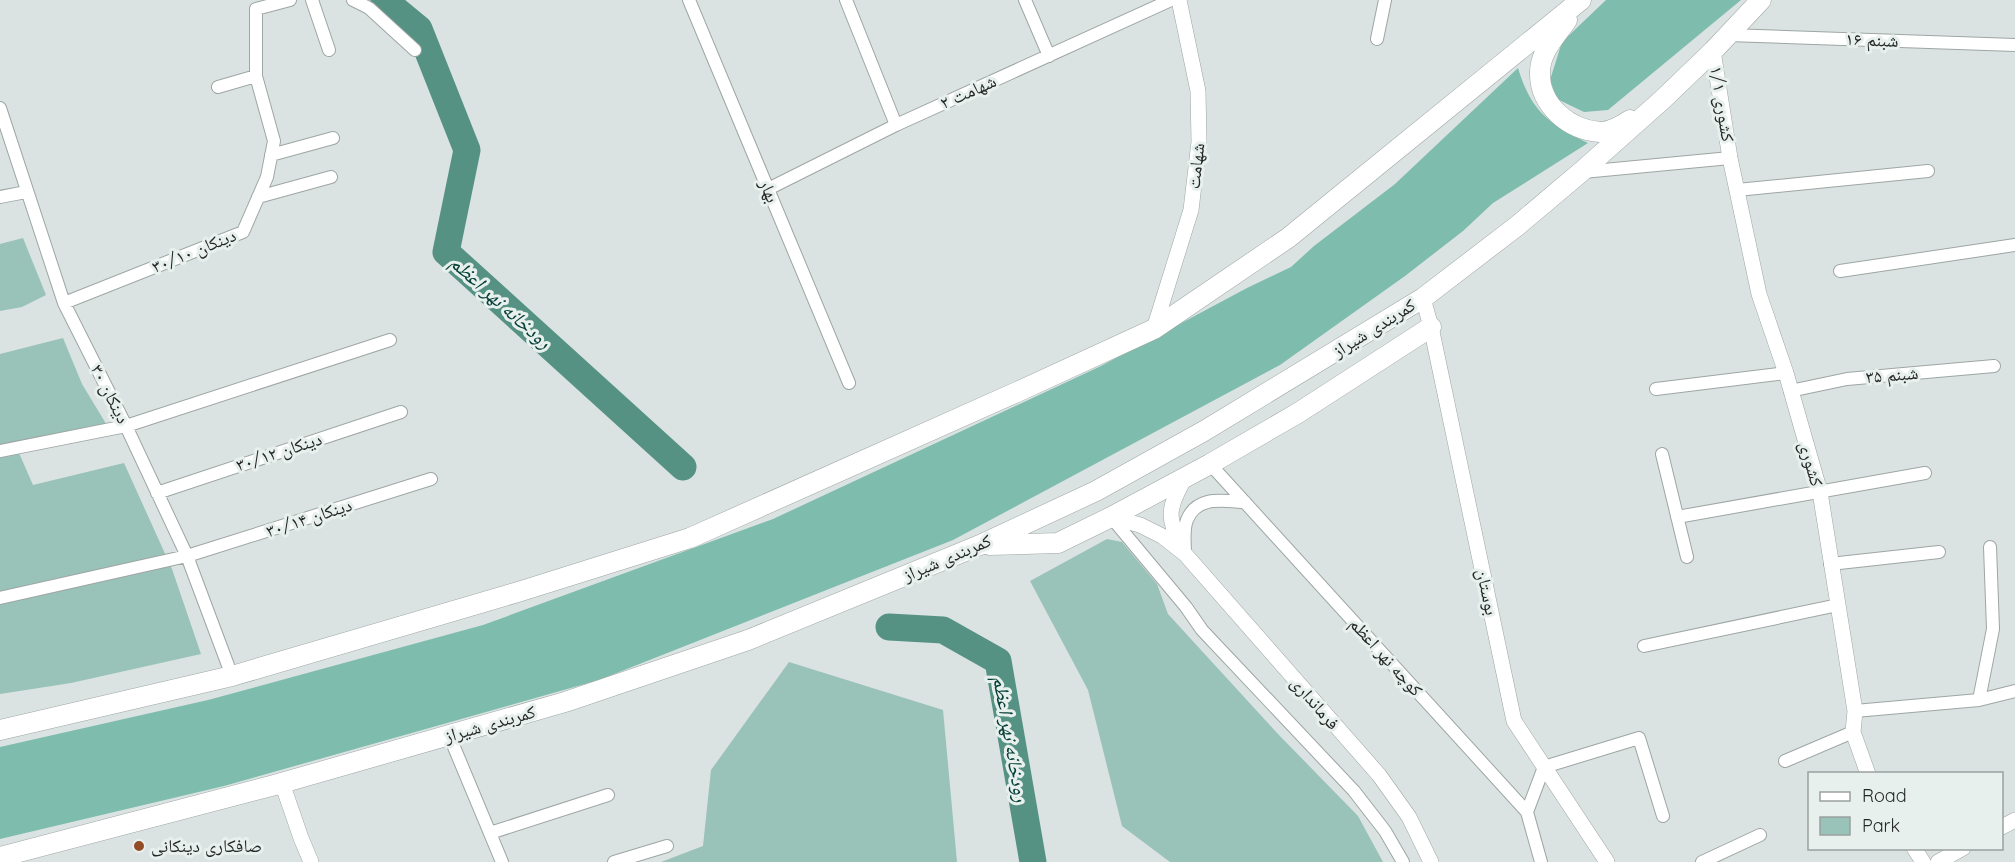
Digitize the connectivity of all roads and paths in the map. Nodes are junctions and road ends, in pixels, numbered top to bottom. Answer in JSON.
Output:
{"nodes":[{"id":1,"x":290,"y":0,"type":"edge"},
{"id":2,"x":312,"y":0,"type":"edge"},
{"id":3,"x":352,"y":0,"type":"edge"},
{"id":4,"x":689,"y":0,"type":"edge"},
{"id":5,"x":846,"y":0,"type":"edge"},
{"id":6,"x":1025,"y":0,"type":"edge"},
{"id":7,"x":1171,"y":0,"type":"edge"},
{"id":8,"x":1179,"y":0,"type":"edge"},
{"id":9,"x":1385,"y":0,"type":"edge"},
{"id":10,"x":1581,"y":0,"type":"edge"},
{"id":11,"x":1761,"y":0,"type":"edge"},
{"id":12,"x":1728,"y":35,"type":"junction"},
{"id":13,"x":1377,"y":39,"type":"dead end"},
{"id":14,"x":2015,"y":45,"type":"edge"},
{"id":15,"x":329,"y":50,"type":"dead end"},
{"id":16,"x":415,"y":50,"type":"dead end"},
{"id":17,"x":1713,"y":51,"type":"junction"},
{"id":18,"x":1048,"y":56,"type":"junction"},
{"id":19,"x":256,"y":76,"type":"junction"},
{"id":20,"x":218,"y":87,"type":"dead end"},
{"id":21,"x":1662,"y":100,"type":"junction"},
{"id":22,"x":0,"y":108,"type":"edge"},
{"id":23,"x":896,"y":125,"type":"junction"},
{"id":24,"x":333,"y":138,"type":"dead end"},
{"id":25,"x":271,"y":155,"type":"junction"},
{"id":26,"x":1730,"y":158,"type":"junction"},
{"id":27,"x":1928,"y":171,"type":"dead end"},
{"id":28,"x":1581,"y":172,"type":"junction"},
{"id":29,"x":331,"y":177,"type":"dead end"},
{"id":30,"x":768,"y":189,"type":"junction"},
{"id":31,"x":1737,"y":190,"type":"junction"},
{"id":32,"x":26,"y":192,"type":"junction"},
{"id":33,"x":0,"y":197,"type":"edge"},
{"id":34,"x":258,"y":197,"type":"junction"},
{"id":35,"x":2015,"y":245,"type":"edge"},
{"id":36,"x":1840,"y":271,"type":"dead end"},
{"id":37,"x":1423,"y":298,"type":"junction"},
{"id":38,"x":64,"y":303,"type":"junction"},
{"id":39,"x":1431,"y":327,"type":"junction"},
{"id":40,"x":1154,"y":329,"type":"junction"},
{"id":41,"x":390,"y":340,"type":"dead end"},
{"id":42,"x":1994,"y":366,"type":"dead end"},
{"id":43,"x":1786,"y":373,"type":"junction"},
{"id":44,"x":849,"y":383,"type":"dead end"},
{"id":45,"x":1656,"y":389,"type":"dead end"},
{"id":46,"x":1790,"y":391,"type":"junction"},
{"id":47,"x":401,"y":412,"type":"dead end"},
{"id":48,"x":126,"y":426,"type":"junction"},
{"id":49,"x":0,"y":451,"type":"edge"},
{"id":50,"x":1662,"y":454,"type":"dead end"},
{"id":51,"x":1210,"y":464,"type":"junction"},
{"id":52,"x":1925,"y":473,"type":"dead end"},
{"id":53,"x":1185,"y":478,"type":"junction"},
{"id":54,"x":431,"y":479,"type":"dead end"},
{"id":55,"x":1820,"y":492,"type":"junction"},
{"id":56,"x":157,"y":493,"type":"junction"},
{"id":57,"x":1245,"y":502,"type":"junction"},
{"id":58,"x":1111,"y":517,"type":"junction"},
{"id":59,"x":1677,"y":517,"type":"junction"},
{"id":60,"x":980,"y":545,"type":"junction"},
{"id":61,"x":1990,"y":547,"type":"dead end"},
{"id":62,"x":1939,"y":552,"type":"dead end"},
{"id":63,"x":1185,"y":555,"type":"junction"},
{"id":64,"x":187,"y":556,"type":"junction"},
{"id":65,"x":1687,"y":557,"type":"dead end"},
{"id":66,"x":1830,"y":564,"type":"junction"},
{"id":67,"x":0,"y":598,"type":"edge"},
{"id":68,"x":1838,"y":605,"type":"junction"},
{"id":69,"x":1644,"y":646,"type":"dead end"},
{"id":70,"x":232,"y":676,"type":"junction"},
{"id":71,"x":2015,"y":691,"type":"edge"},
{"id":72,"x":1979,"y":700,"type":"junction"},
{"id":73,"x":1856,"y":711,"type":"junction"},
{"id":74,"x":0,"y":730,"type":"edge"},
{"id":75,"x":1853,"y":732,"type":"junction"},
{"id":76,"x":449,"y":735,"type":"junction"},
{"id":77,"x":1785,"y":761,"type":"dead end"},
{"id":78,"x":1544,"y":767,"type":"junction"},
{"id":79,"x":1867,"y":772,"type":"edge"},
{"id":80,"x":282,"y":783,"type":"junction"},
{"id":81,"x":608,"y":795,"type":"dead end"},
{"id":82,"x":1527,"y":812,"type":"junction"},
{"id":83,"x":1664,"y":816,"type":"dead end"},
{"id":84,"x":490,"y":833,"type":"junction"},
{"id":85,"x":1760,"y":835,"type":"dead end"},
{"id":86,"x":667,"y":846,"type":"dead end"},
{"id":87,"x":1961,"y":850,"type":"edge"},
{"id":88,"x":0,"y":857,"type":"edge"},
{"id":89,"x":311,"y":862,"type":"edge"},
{"id":90,"x":502,"y":862,"type":"edge"},
{"id":91,"x":614,"y":862,"type":"edge"},
{"id":92,"x":1403,"y":862,"type":"edge"},
{"id":93,"x":1431,"y":862,"type":"edge"},
{"id":94,"x":1541,"y":862,"type":"edge"},
{"id":95,"x":1606,"y":862,"type":"edge"},
{"id":96,"x":1702,"y":862,"type":"edge"},
{"id":97,"x":1938,"y":862,"type":"edge"}],
"edges":[{"from":1,"to":19,"type":"street","name":"۳۰/۱۰ دینکان"},
{"from":2,"to":15,"type":"street"},
{"from":3,"to":16,"type":"street"},
{"from":4,"to":30,"type":"street","name":"بهار"},
{"from":5,"to":23,"type":"street"},
{"from":6,"to":18,"type":"street"},
{"from":7,"to":18,"type":"street","name":"۲ شهامت"},
{"from":8,"to":40,"type":"street","name":"شهامت"},
{"from":9,"to":13,"type":"street"},
{"from":10,"to":21,"type":"highway"},
{"from":10,"to":40,"type":"highway"},
{"from":11,"to":12,"type":"highway","name":"کمربندی شیراز"},
{"from":12,"to":14,"type":"street","name":"۱۶ شبنم"},
{"from":12,"to":17,"type":"highway","name":"کمربندی شیراز"},
{"from":17,"to":21,"type":"highway","name":"کمربندی شیراز"},
{"from":17,"to":26,"type":"street","name":"۱/۱ کشوری"},
{"from":18,"to":23,"type":"street","name":"۲ شهامت"},
{"from":19,"to":20,"type":"street"},
{"from":19,"to":25,"type":"street","name":"۳۰/۱۰ دینکان"},
{"from":21,"to":28,"type":"highway","name":"کمربندی شیراز"},
{"from":22,"to":32,"type":"street","name":"۳۰ دینکان"},
{"from":23,"to":30,"type":"street","name":"۲ شهامت"},
{"from":24,"to":25,"type":"street"},
{"from":25,"to":34,"type":"street","name":"۳۰/۱۰ دینکان"},
{"from":26,"to":28,"type":"street"},
{"from":26,"to":31,"type":"street","name":"کشوری"},
{"from":27,"to":31,"type":"street"},
{"from":28,"to":37,"type":"highway","name":"کمربندی شیراز"},
{"from":29,"to":34,"type":"street"},
{"from":30,"to":44,"type":"street","name":"بهار"},
{"from":31,"to":43,"type":"street","name":"کشوری"},
{"from":32,"to":33,"type":"street"},
{"from":32,"to":38,"type":"street","name":"۳۰ دینکان"},
{"from":34,"to":38,"type":"street","name":"۳۰/۱۰ دینکان"},
{"from":35,"to":36,"type":"street"},
{"from":37,"to":39,"type":"street","name":"بوستان"},
{"from":37,"to":60,"type":"highway","name":"کمربندی شیراز"},
{"from":38,"to":48,"type":"street","name":"۳۰ دینکان"},
{"from":39,"to":51,"type":"highway"},
{"from":39,"to":78,"type":"street","name":"بوستان"},
{"from":40,"to":70,"type":"highway"},
{"from":41,"to":48,"type":"street"},
{"from":42,"to":46,"type":"street","name":"۳۵ شبنم"},
{"from":43,"to":45,"type":"street"},
{"from":43,"to":46,"type":"street","name":"کشوری"},
{"from":46,"to":55,"type":"street","name":"کشوری"},
{"from":47,"to":56,"type":"street","name":"۳۰/۱۲ دینکان"},
{"from":48,"to":49,"type":"street"},
{"from":48,"to":56,"type":"street","name":"۳۰ دینکان"},
{"from":50,"to":59,"type":"street"},
{"from":51,"to":53,"type":"highway"},
{"from":51,"to":57,"type":"street","name":"کوچه نهر اعظم"},
{"from":52,"to":55,"type":"street"},
{"from":53,"to":58,"type":"highway"},
{"from":53,"to":63,"type":"street","name":"فرمانداری"},
{"from":54,"to":64,"type":"street","name":"۳۰/۱۴ دینکان"},
{"from":55,"to":59,"type":"street"},
{"from":55,"to":66,"type":"street","name":"کشوری"},
{"from":56,"to":64,"type":"street","name":"۳۰ دینکان"},
{"from":57,"to":63,"type":"street"},
{"from":57,"to":82,"type":"street","name":"کوچه نهر اعظم"},
{"from":58,"to":60,"type":"highway"},
{"from":58,"to":63,"type":"street","name":"فرمانداری"},
{"from":58,"to":92,"type":"street"},
{"from":59,"to":65,"type":"street"},
{"from":60,"to":76,"type":"highway","name":"کمربندی شیراز"},
{"from":61,"to":72,"type":"street"},
{"from":62,"to":66,"type":"street"},
{"from":63,"to":93,"type":"street","name":"فرمانداری"},
{"from":64,"to":67,"type":"street","name":"۳۰/۱۴ دینکان"},
{"from":64,"to":70,"type":"street","name":"۳۰ دینکان"},
{"from":66,"to":68,"type":"street","name":"کشوری"},
{"from":68,"to":69,"type":"street"},
{"from":68,"to":73,"type":"street","name":"کشوری"},
{"from":70,"to":74,"type":"highway"},
{"from":71,"to":72,"type":"street"},
{"from":72,"to":73,"type":"street"},
{"from":73,"to":75,"type":"street","name":"کشوری"},
{"from":75,"to":77,"type":"street"},
{"from":75,"to":79,"type":"street","name":"کشوری"},
{"from":76,"to":80,"type":"highway","name":"کمربندی شیراز"},
{"from":76,"to":84,"type":"street"},
{"from":78,"to":82,"type":"street"},
{"from":78,"to":83,"type":"street"},
{"from":78,"to":95,"type":"street","name":"بوستان"},
{"from":80,"to":88,"type":"highway","name":"کمربندی شیراز"},
{"from":80,"to":89,"type":"street"},
{"from":81,"to":84,"type":"street"},
{"from":82,"to":94,"type":"street"},
{"from":84,"to":90,"type":"street"},
{"from":85,"to":96,"type":"street"},
{"from":86,"to":91,"type":"street"},
{"from":87,"to":97,"type":"street"}]}
